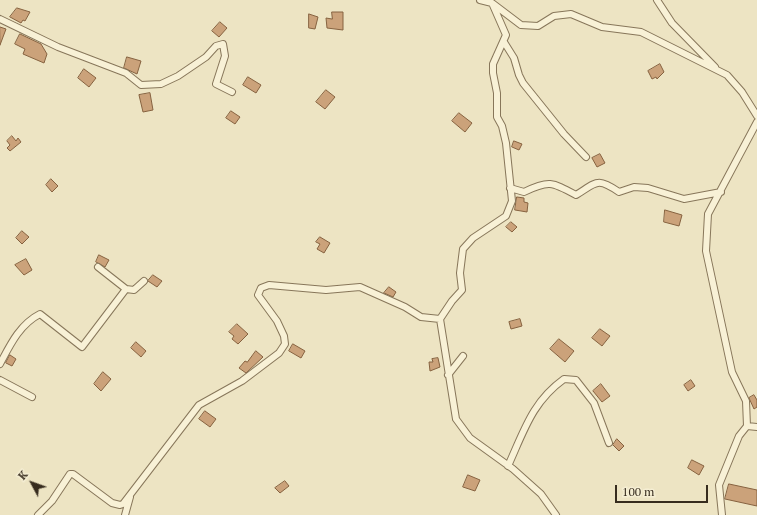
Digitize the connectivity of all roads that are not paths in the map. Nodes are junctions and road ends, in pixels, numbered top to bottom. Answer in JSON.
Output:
{"nodes":[{"id":1,"x":480,"y":0,"type":"edge"},
{"id":2,"x":657,"y":0,"type":"edge"},
{"id":3,"x":492,"y":3,"type":"junction"},
{"id":4,"x":0,"y":19,"type":"edge"},
{"id":5,"x":504,"y":42,"type":"junction"},
{"id":6,"x":719,"y":71,"type":"junction"},
{"id":7,"x":232,"y":92,"type":"dead end"},
{"id":8,"x":757,"y":116,"type":"edge"},
{"id":9,"x":757,"y":122,"type":"edge"},
{"id":10,"x":586,"y":157,"type":"dead end"},
{"id":11,"x":510,"y":188,"type":"junction"},
{"id":12,"x":721,"y":192,"type":"junction"},
{"id":13,"x":98,"y":268,"type":"dead end"},
{"id":14,"x":144,"y":281,"type":"dead end"},
{"id":15,"x":126,"y":289,"type":"junction"},
{"id":16,"x":440,"y":319,"type":"junction"},
{"id":17,"x":463,"y":356,"type":"dead end"},
{"id":18,"x":0,"y":364,"type":"edge"},
{"id":19,"x":448,"y":375,"type":"junction"},
{"id":20,"x":0,"y":380,"type":"edge"},
{"id":21,"x":32,"y":397,"type":"dead end"},
{"id":22,"x":747,"y":426,"type":"junction"},
{"id":23,"x":757,"y":427,"type":"edge"},
{"id":24,"x":609,"y":443,"type":"dead end"},
{"id":25,"x":508,"y":466,"type":"junction"},
{"id":26,"x":131,"y":494,"type":"junction"},
{"id":27,"x":38,"y":515,"type":"edge"},
{"id":28,"x":125,"y":515,"type":"edge"},
{"id":29,"x":556,"y":515,"type":"edge"},
{"id":30,"x":722,"y":515,"type":"edge"}],
"edges":[{"from":1,"to":3,"type":"street"},
{"from":2,"to":6,"type":"street"},
{"from":3,"to":5,"type":"street"},
{"from":3,"to":6,"type":"street"},
{"from":4,"to":7,"type":"street"},
{"from":5,"to":10,"type":"street"},
{"from":5,"to":11,"type":"street"},
{"from":6,"to":8,"type":"street"},
{"from":9,"to":12,"type":"street"},
{"from":11,"to":12,"type":"street"},
{"from":11,"to":16,"type":"street"},
{"from":12,"to":22,"type":"street"},
{"from":13,"to":15,"type":"street"},
{"from":14,"to":15,"type":"street"},
{"from":15,"to":18,"type":"street"},
{"from":16,"to":19,"type":"street"},
{"from":16,"to":26,"type":"street"},
{"from":17,"to":19,"type":"street"},
{"from":19,"to":25,"type":"street"},
{"from":20,"to":21,"type":"street"},
{"from":22,"to":23,"type":"street"},
{"from":22,"to":30,"type":"street"},
{"from":24,"to":25,"type":"street"},
{"from":25,"to":29,"type":"street"},
{"from":26,"to":27,"type":"street"},
{"from":26,"to":28,"type":"street"}]}
